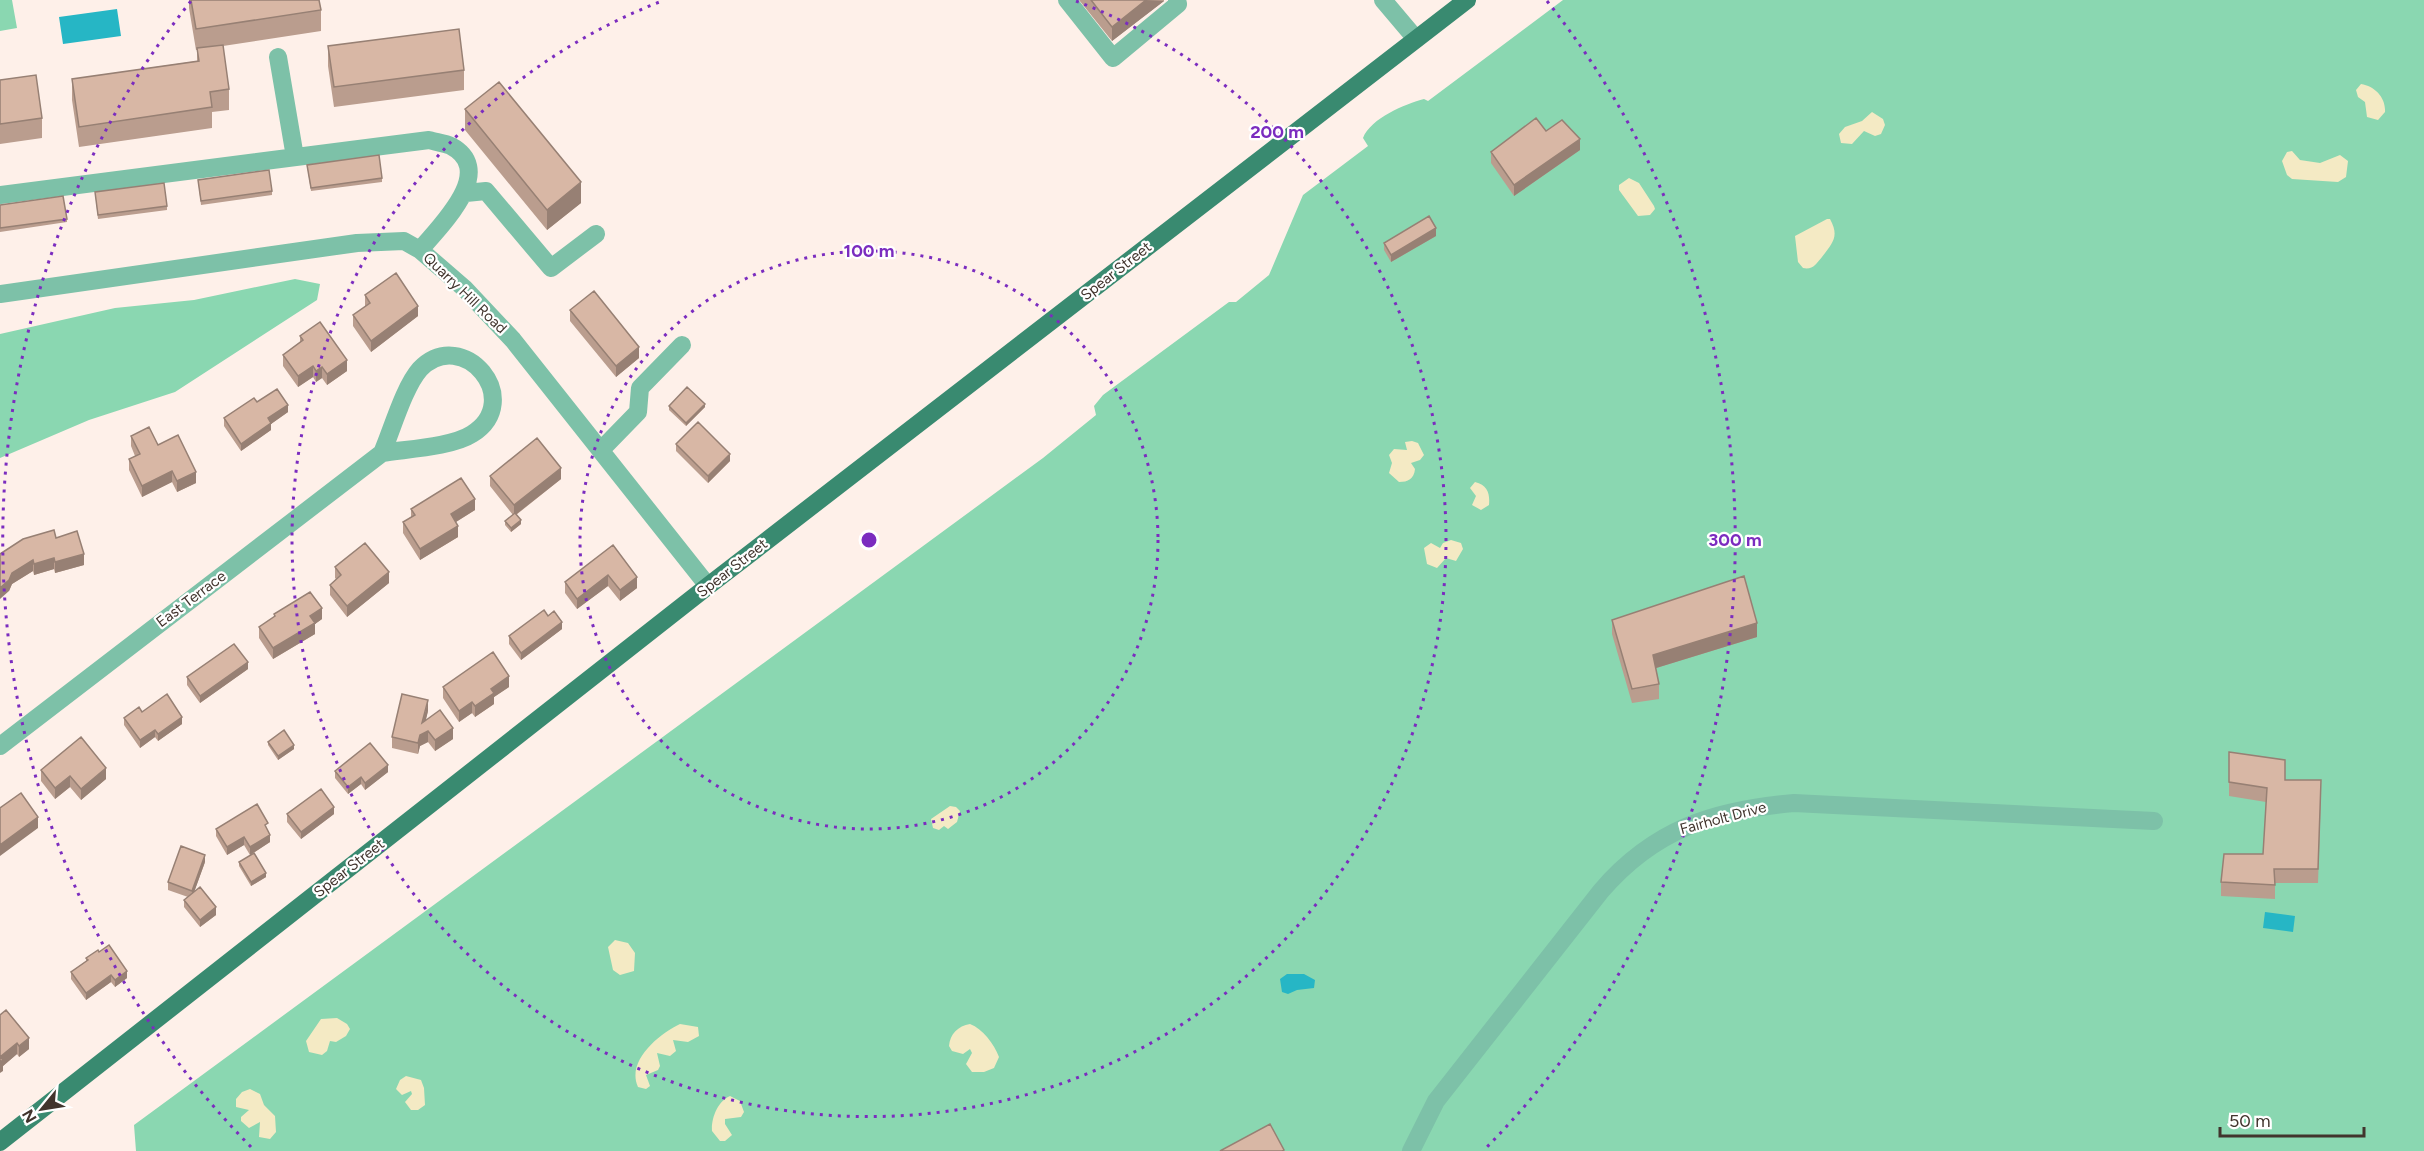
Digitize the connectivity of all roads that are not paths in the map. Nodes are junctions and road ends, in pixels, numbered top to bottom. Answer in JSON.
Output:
{"nodes":[{"id":1,"x":1067,"y":0,"type":"edge"},
{"id":2,"x":1177,"y":0,"type":"edge"},
{"id":3,"x":1383,"y":0,"type":"edge"},
{"id":4,"x":1467,"y":0,"type":"edge"},
{"id":5,"x":1416,"y":39,"type":"junction"},
{"id":6,"x":278,"y":57,"type":"dead end"},
{"id":7,"x":295,"y":157,"type":"junction"},
{"id":8,"x":466,"y":193,"type":"junction"},
{"id":9,"x":0,"y":195,"type":"edge"},
{"id":10,"x":596,"y":234,"type":"dead end"},
{"id":11,"x":420,"y":250,"type":"junction"},
{"id":12,"x":0,"y":294,"type":"edge"},
{"id":13,"x":682,"y":345,"type":"dead end"},
{"id":14,"x":601,"y":450,"type":"junction"},
{"id":15,"x":382,"y":453,"type":"junction"},
{"id":16,"x":708,"y":586,"type":"junction"},
{"id":17,"x":0,"y":746,"type":"edge"},
{"id":18,"x":2154,"y":821,"type":"dead end"},
{"id":19,"x":0,"y":1142,"type":"edge"},
{"id":20,"x":1411,"y":1151,"type":"edge"}],
"edges":[{"from":1,"to":2,"type":"street"},
{"from":3,"to":5,"type":"street"},
{"from":4,"to":5,"type":"main road","name":"Spear Street"},
{"from":5,"to":16,"type":"main road","name":"Spear Street"},
{"from":6,"to":7,"type":"street"},
{"from":7,"to":8,"type":"street"},
{"from":7,"to":9,"type":"street"},
{"from":8,"to":10,"type":"street"},
{"from":8,"to":11,"type":"street"},
{"from":11,"to":12,"type":"street","name":"Quarry Hill Road"},
{"from":11,"to":14,"type":"street","name":"Quarry Hill Road"},
{"from":13,"to":14,"type":"street"},
{"from":14,"to":16,"type":"street","name":"Quarry Hill Road"},
{"from":15,"to":15,"type":"street","name":"East Terrace"},
{"from":15,"to":17,"type":"street","name":"East Terrace"},
{"from":16,"to":19,"type":"main road","name":"Spear Street"},
{"from":18,"to":20,"type":"street","name":"Fairholt Drive"}]}
